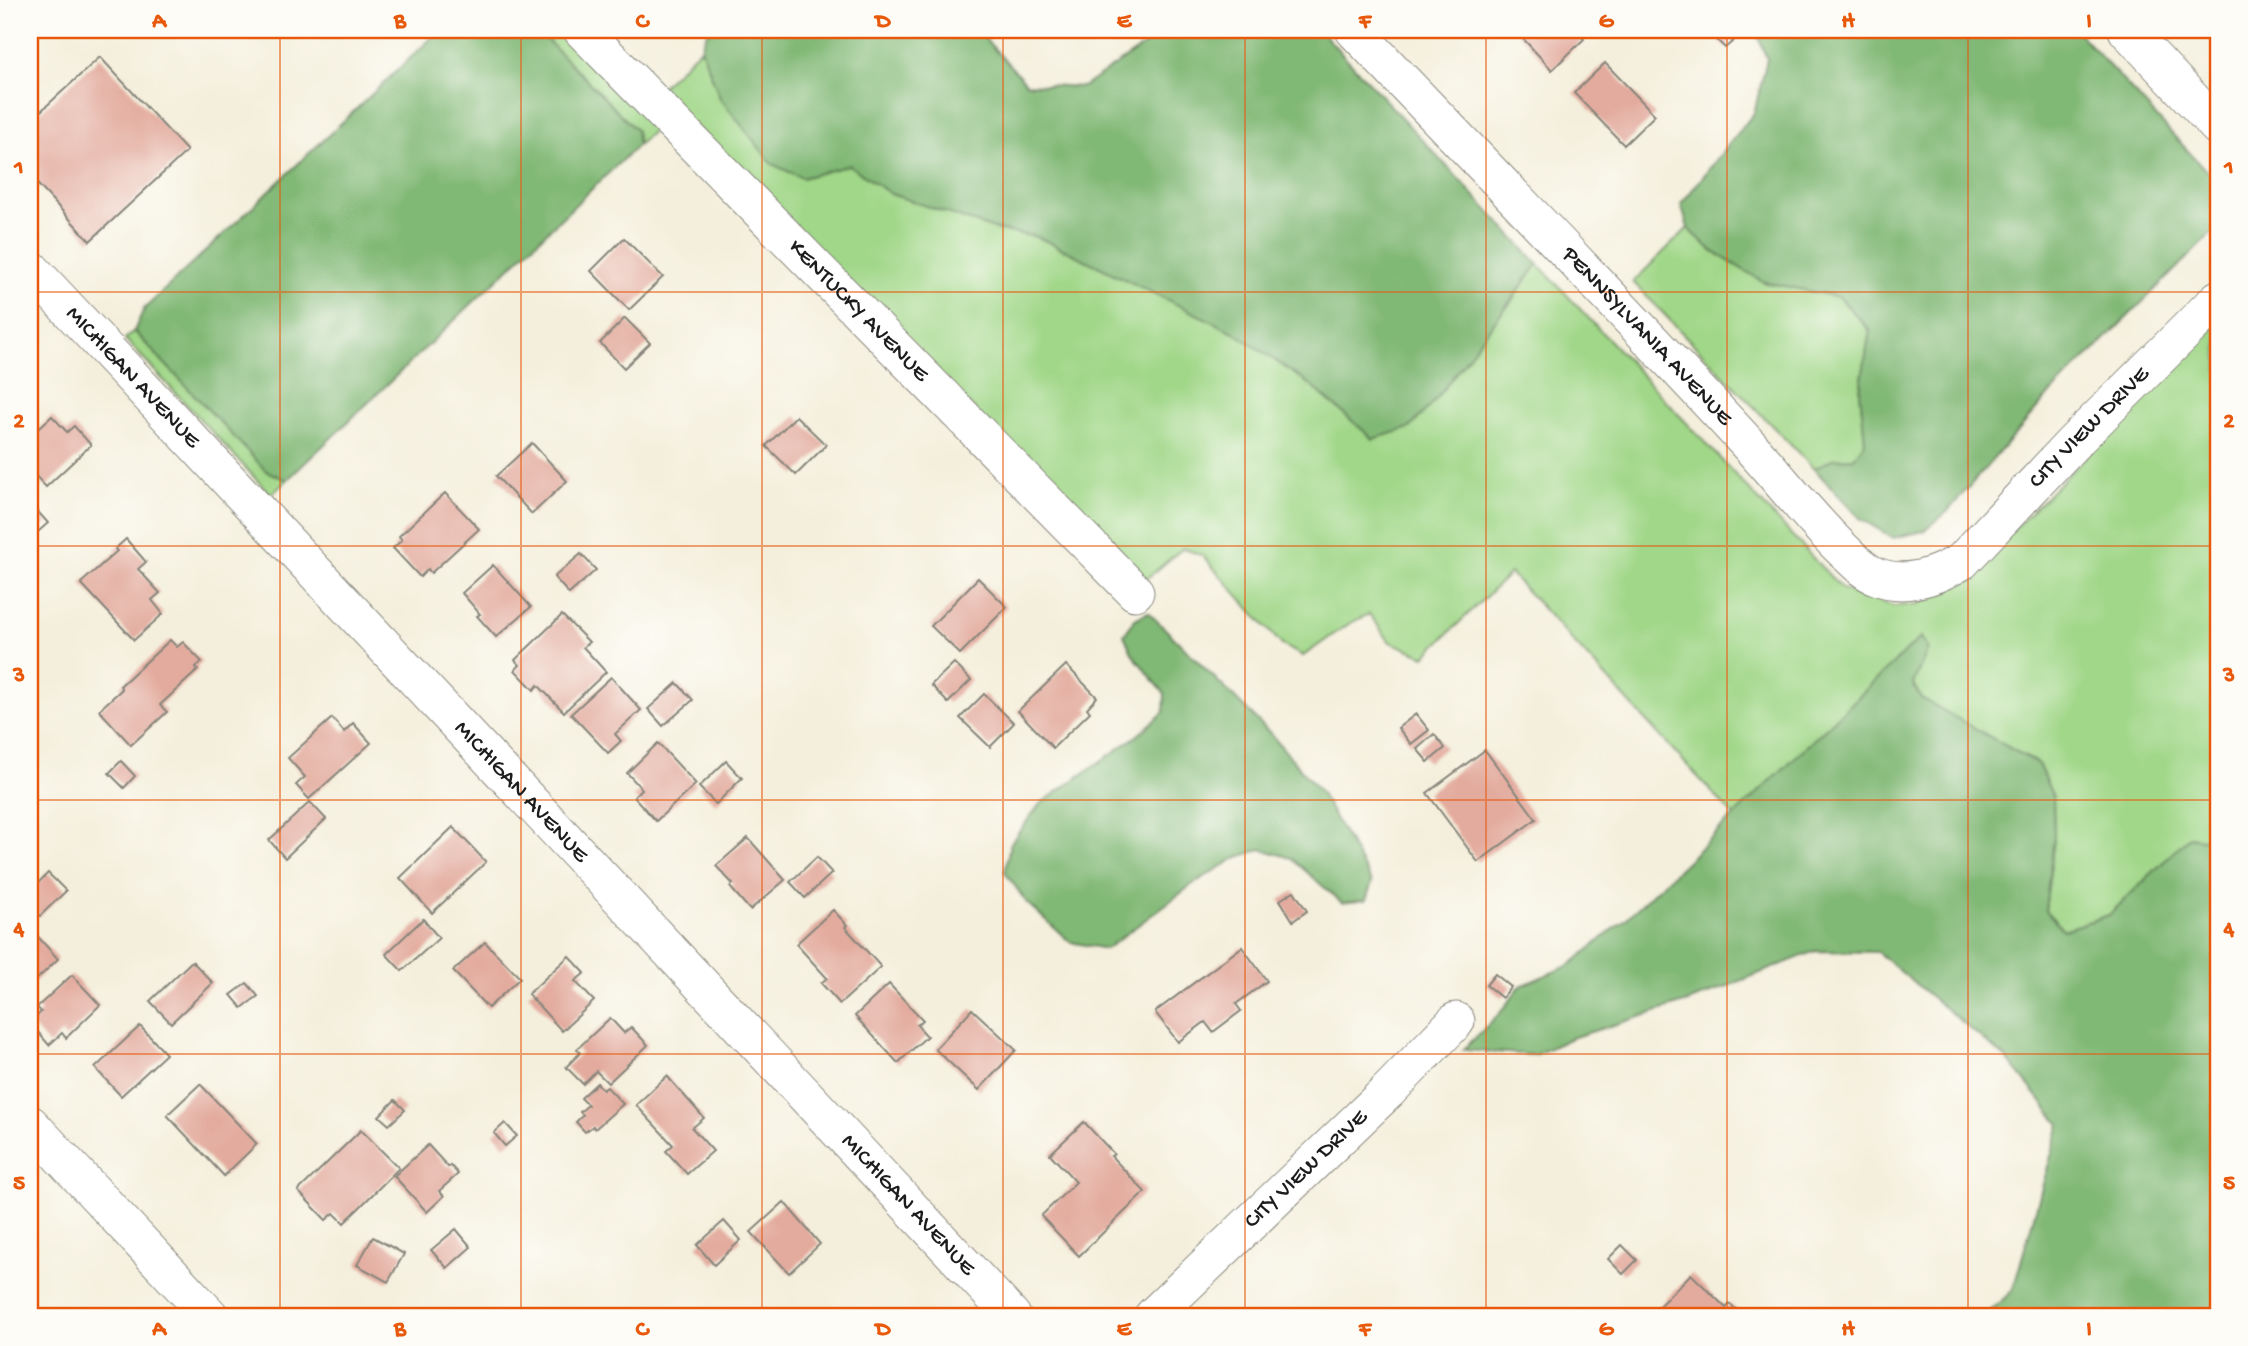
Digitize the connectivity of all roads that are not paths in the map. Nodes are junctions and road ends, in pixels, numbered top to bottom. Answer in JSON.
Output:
{"nodes":[{"id":1,"x":582,"y":30,"type":"edge"},
{"id":2,"x":1354,"y":30,"type":"edge"},
{"id":3,"x":2127,"y":30,"type":"edge"},
{"id":4,"x":2218,"y":127,"type":"edge"},
{"id":5,"x":30,"y":268,"type":"edge"},
{"id":6,"x":2218,"y":299,"type":"edge"},
{"id":7,"x":1962,"y":561,"type":"joint"},
{"id":8,"x":1135,"y":592,"type":"dead end"},
{"id":9,"x":1456,"y":1021,"type":"dead end"},
{"id":10,"x":30,"y":1124,"type":"edge"},
{"id":11,"x":210,"y":1316,"type":"edge"},
{"id":12,"x":1012,"y":1316,"type":"edge"},
{"id":13,"x":1153,"y":1316,"type":"edge"}],
"edges":[{"from":1,"to":8,"type":"street","name":"KENTUCKY AVENUE"},
{"from":2,"to":7,"type":"street","name":"PENNSYLVANIA AVENUE"},
{"from":3,"to":4,"type":"street"},
{"from":5,"to":12,"type":"street","name":"MICHIGAN AVENUE"},
{"from":6,"to":7,"type":"street","name":"CITY VIEW DRIVE"},
{"from":9,"to":13,"type":"street","name":"CITY VIEW DRIVE"},
{"from":10,"to":11,"type":"street"}]}
